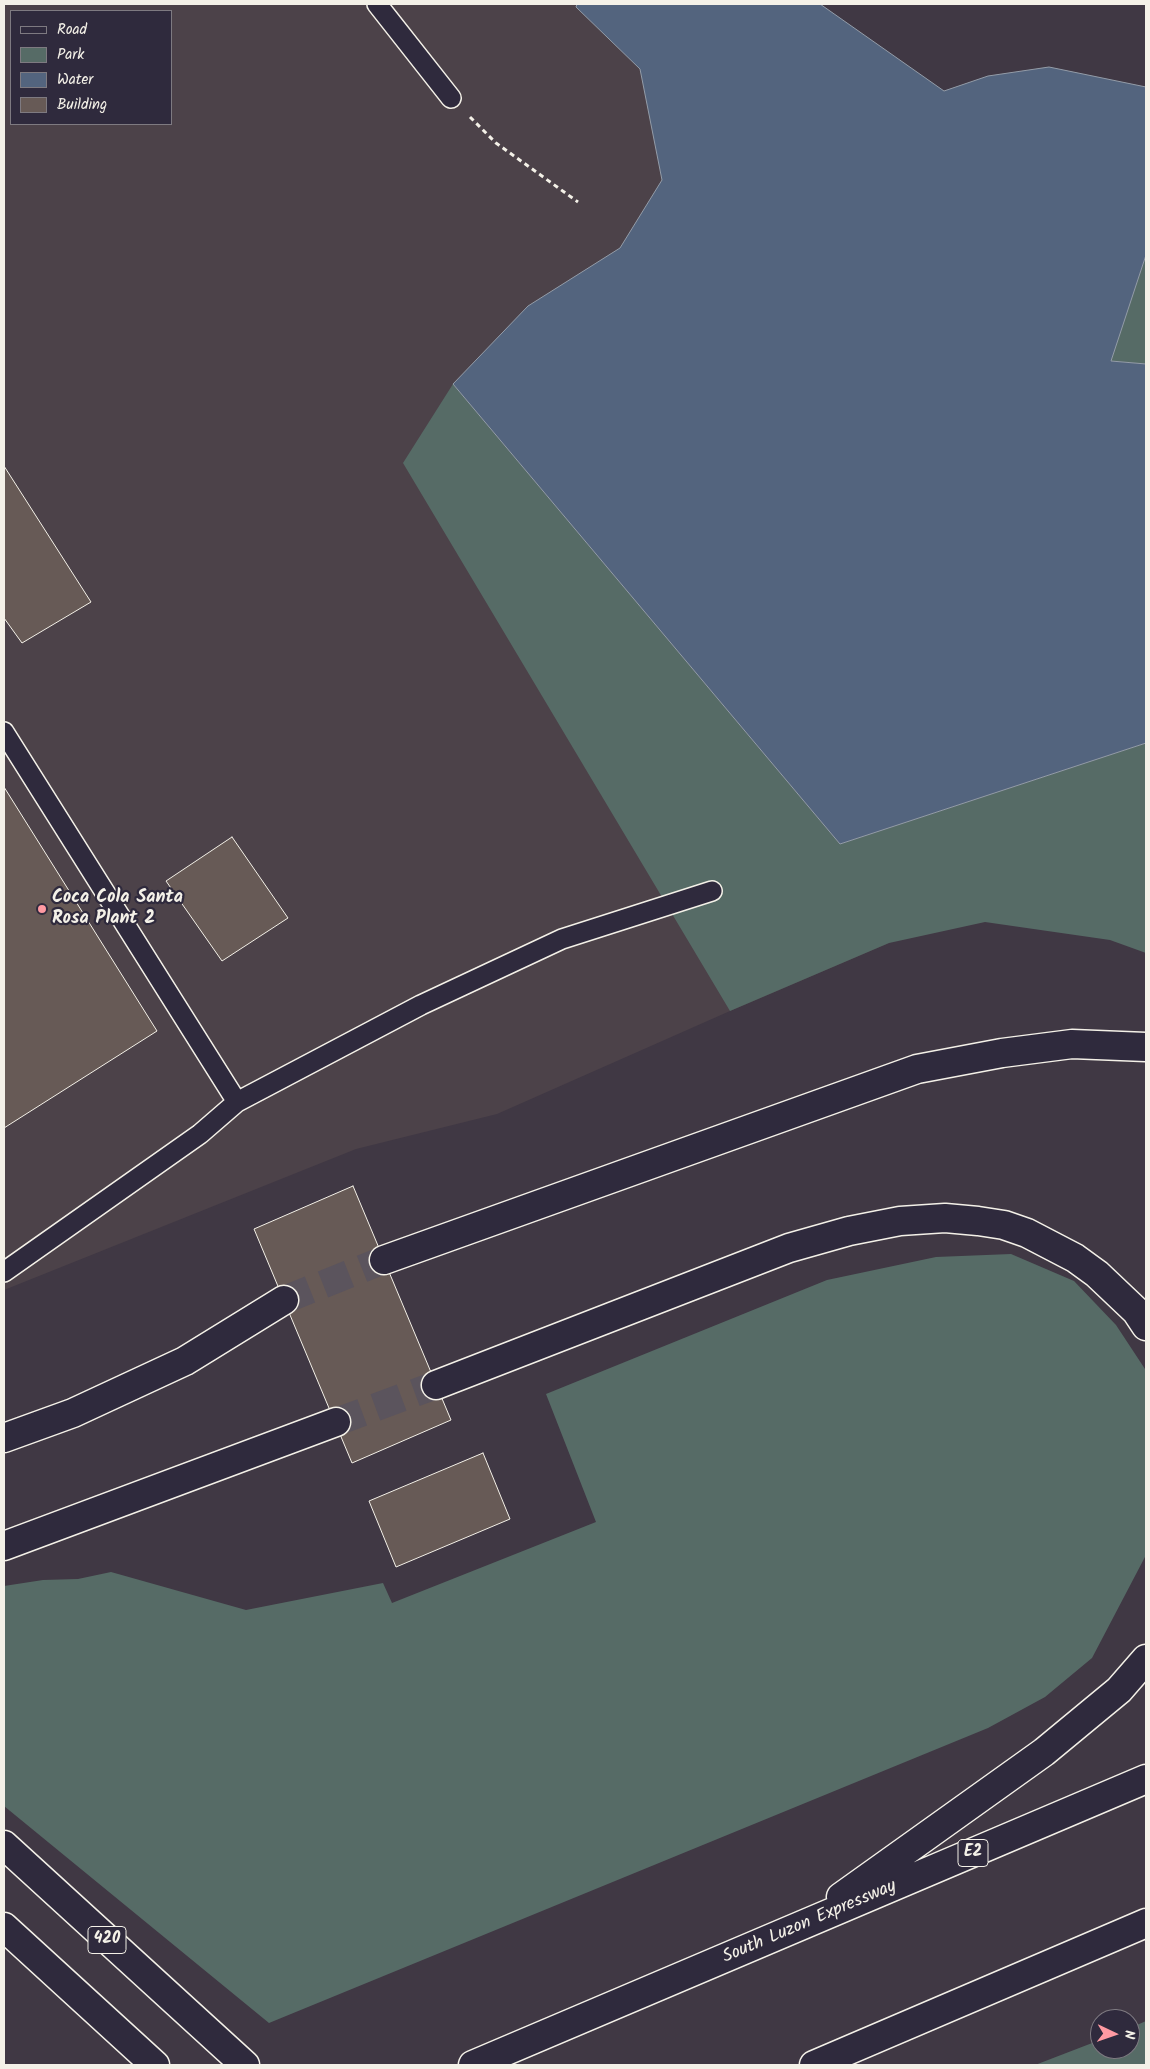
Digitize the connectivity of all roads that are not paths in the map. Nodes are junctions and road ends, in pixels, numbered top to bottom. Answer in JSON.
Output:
{"nodes":[{"id":1,"x":378,"y":4,"type":"edge"},
{"id":2,"x":451,"y":98,"type":"road end"},
{"id":3,"x":4,"y":732,"type":"edge"},
{"id":4,"x":712,"y":891,"type":"dead end"},
{"id":5,"x":1146,"y":1047,"type":"edge"},
{"id":6,"x":237,"y":1102,"type":"junction"},
{"id":7,"x":384,"y":1260,"type":"tunnel mouth"},
{"id":8,"x":4,"y":1272,"type":"edge"},
{"id":9,"x":284,"y":1300,"type":"tunnel mouth"},
{"id":10,"x":1146,"y":1326,"type":"edge"},
{"id":11,"x":436,"y":1385,"type":"tunnel mouth"},
{"id":12,"x":336,"y":1422,"type":"tunnel mouth"},
{"id":13,"x":4,"y":1438,"type":"edge"},
{"id":14,"x":4,"y":1546,"type":"edge"},
{"id":15,"x":1146,"y":1659,"type":"edge"},
{"id":16,"x":1146,"y":1779,"type":"edge"},
{"id":17,"x":4,"y":1845,"type":"edge"},
{"id":18,"x":1146,"y":1923,"type":"edge"},
{"id":19,"x":4,"y":1927,"type":"edge"},
{"id":20,"x":799,"y":1927,"type":"junction"},
{"id":21,"x":151,"y":2062,"type":"edge"},
{"id":22,"x":245,"y":2065,"type":"edge"},
{"id":23,"x":473,"y":2065,"type":"edge"},
{"id":24,"x":816,"y":2065,"type":"edge"}],
"edges":[{"from":1,"to":2,"type":"lane"},
{"from":3,"to":6,"type":"lane"},
{"from":4,"to":6,"type":"lane"},
{"from":5,"to":7,"type":"main road"},
{"from":6,"to":8,"type":"lane"},
{"from":9,"to":13,"type":"main road"},
{"from":10,"to":11,"type":"main road"},
{"from":12,"to":14,"type":"main road"},
{"from":15,"to":20,"type":"main road"},
{"from":16,"to":20,"type":"main road","name":"South Luzon Expressway","number":"E2"},
{"from":17,"to":22,"type":"main road","number":"420"},
{"from":18,"to":24,"type":"main road"},
{"from":19,"to":21,"type":"main road"},
{"from":20,"to":23,"type":"main road","name":"South Luzon Expressway","number":"E2"}]}
